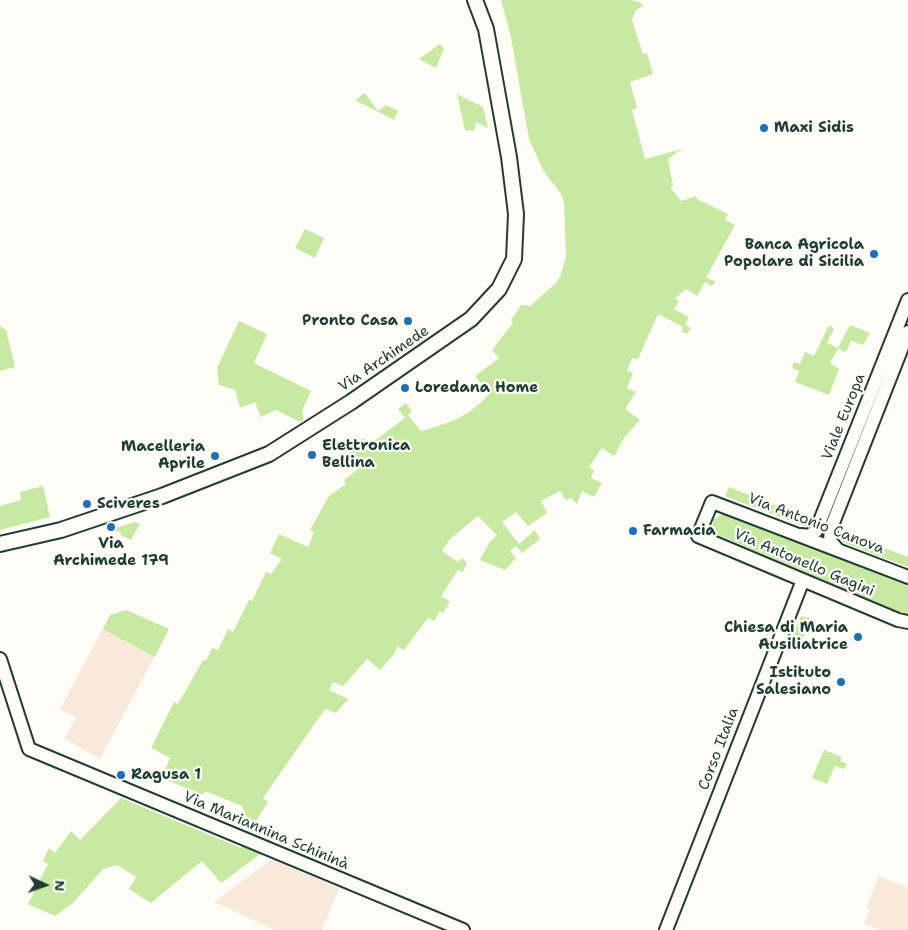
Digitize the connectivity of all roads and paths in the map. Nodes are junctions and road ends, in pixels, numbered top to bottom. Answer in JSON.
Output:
{"nodes":[{"id":1,"x":475,"y":0,"type":"edge"},
{"id":2,"x":908,"y":300,"type":"edge"},
{"id":3,"x":908,"y":332,"type":"edge"},
{"id":4,"x":698,"y":536,"type":"joint"},
{"id":5,"x":801,"y":536,"type":"junction"},
{"id":6,"x":0,"y":544,"type":"edge"},
{"id":7,"x":838,"y":550,"type":"junction"},
{"id":8,"x":908,"y":577,"type":"edge"},
{"id":9,"x":803,"y":580,"type":"junction"},
{"id":10,"x":903,"y":621,"type":"edge"},
{"id":11,"x":0,"y":659,"type":"edge"},
{"id":12,"x":463,"y":930,"type":"edge"},
{"id":13,"x":666,"y":930,"type":"edge"}],
"edges":[{"from":1,"to":6,"type":"main road","name":"Via Archimede"},
{"from":2,"to":5,"type":"main road","name":"Viale Europa"},
{"from":3,"to":7,"type":"main road","name":"Viale Europa"},
{"from":4,"to":5,"type":"main road","name":"Via Antonio Canova"},
{"from":4,"to":9,"type":"main road","name":"Via Antonello Gagini"},
{"from":5,"to":7,"type":"main road","name":"Via Antonio Canova"},
{"from":7,"to":8,"type":"main road","name":"Via Antonio Canova"},
{"from":9,"to":10,"type":"main road","name":"Via Antonello Gagini"},
{"from":9,"to":13,"type":"main road","name":"Corso Italia"},
{"from":11,"to":12,"type":"main road","name":"Via Mariannina Schininà"}]}
